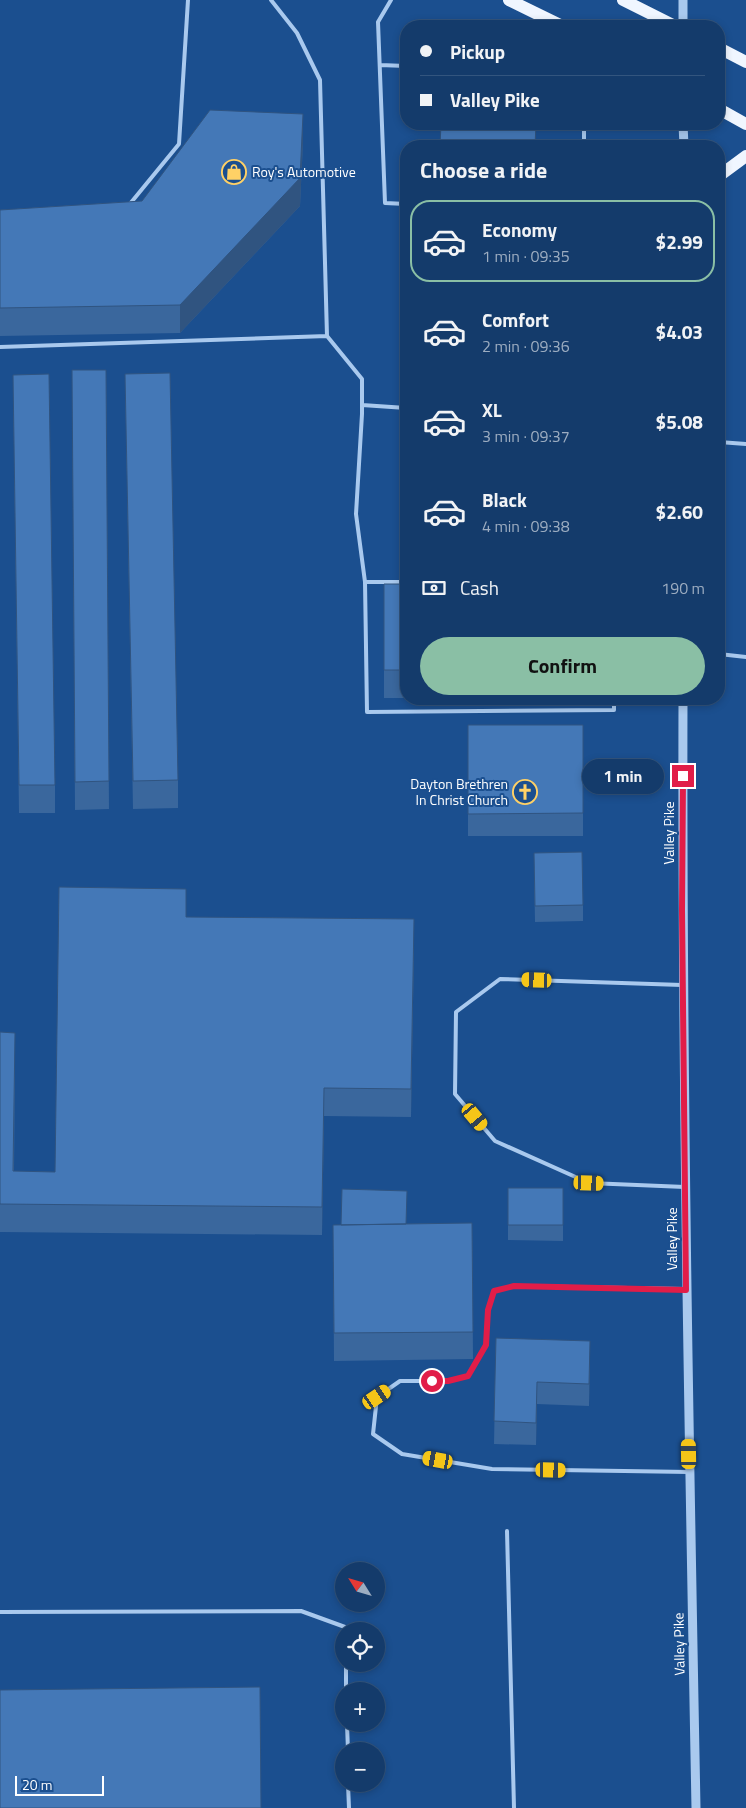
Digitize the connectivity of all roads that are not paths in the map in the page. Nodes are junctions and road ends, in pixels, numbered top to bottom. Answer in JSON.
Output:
{"nodes":[{"id":1,"x":188,"y":0,"type":"edge"},
{"id":2,"x":271,"y":0,"type":"edge"},
{"id":3,"x":391,"y":0,"type":"edge"},
{"id":4,"x":509,"y":0,"type":"edge"},
{"id":5,"x":623,"y":0,"type":"edge"},
{"id":6,"x":682,"y":0,"type":"edge"},
{"id":7,"x":550,"y":20,"type":"edge"},
{"id":8,"x":663,"y":20,"type":"edge"},
{"id":9,"x":683,"y":20,"type":"edge"},
{"id":10,"x":725,"y":51,"type":"edge"},
{"id":11,"x":746,"y":62,"type":"edge"},
{"id":12,"x":380,"y":65,"type":"junction"},
{"id":13,"x":400,"y":66,"type":"edge"},
{"id":14,"x":725,"y":112,"type":"edge"},
{"id":15,"x":746,"y":124,"type":"edge"},
{"id":16,"x":746,"y":156,"type":"edge"},
{"id":17,"x":725,"y":172,"type":"edge"},
{"id":18,"x":400,"y":204,"type":"edge"},
{"id":19,"x":123,"y":212,"type":"edge"},
{"id":20,"x":327,"y":336,"type":"junction"},
{"id":21,"x":0,"y":347,"type":"edge"},
{"id":22,"x":362,"y":405,"type":"junction"},
{"id":23,"x":400,"y":408,"type":"edge"},
{"id":24,"x":725,"y":442,"type":"edge"},
{"id":25,"x":746,"y":444,"type":"edge"},
{"id":26,"x":365,"y":582,"type":"junction"},
{"id":27,"x":400,"y":582,"type":"edge"},
{"id":28,"x":725,"y":655,"type":"edge"},
{"id":29,"x":746,"y":658,"type":"edge"},
{"id":30,"x":614,"y":705,"type":"edge"},
{"id":31,"x":683,"y":705,"type":"edge"},
{"id":32,"x":684,"y":985,"type":"junction"},
{"id":33,"x":685,"y":1187,"type":"junction"},
{"id":34,"x":686,"y":1290,"type":"junction"},
{"id":35,"x":690,"y":1472,"type":"junction"},
{"id":36,"x":507,"y":1531,"type":"dead end"},
{"id":37,"x":0,"y":1612,"type":"edge"},
{"id":38,"x":335,"y":1623,"type":"edge"},
{"id":39,"x":348,"y":1792,"type":"edge"},
{"id":40,"x":349,"y":1808,"type":"edge"},
{"id":41,"x":514,"y":1808,"type":"edge"},
{"id":42,"x":696,"y":1808,"type":"edge"}],
"edges":[{"from":1,"to":19,"type":"lane"},
{"from":2,"to":20,"type":"lane"},
{"from":3,"to":12,"type":"lane"},
{"from":4,"to":7,"type":"main road"},
{"from":5,"to":8,"type":"main road"},
{"from":6,"to":9,"type":"street"},
{"from":10,"to":11,"type":"main road"},
{"from":12,"to":13,"type":"lane"},
{"from":12,"to":18,"type":"lane"},
{"from":14,"to":15,"type":"main road"},
{"from":16,"to":17,"type":"main road"},
{"from":20,"to":21,"type":"lane"},
{"from":20,"to":22,"type":"lane"},
{"from":22,"to":23,"type":"lane"},
{"from":22,"to":26,"type":"lane"},
{"from":24,"to":25,"type":"lane"},
{"from":26,"to":27,"type":"lane"},
{"from":26,"to":30,"type":"lane"},
{"from":28,"to":29,"type":"lane"},
{"from":31,"to":32,"type":"street","name":"Valley Pike"},
{"from":32,"to":33,"type":"street","name":"Valley Pike"},
{"from":32,"to":33,"type":"lane"},
{"from":33,"to":34,"type":"street","name":"Valley Pike"},
{"from":34,"to":35,"type":"street","name":"Valley Pike"},
{"from":34,"to":35,"type":"lane"},
{"from":35,"to":42,"type":"street","name":"Valley Pike"},
{"from":36,"to":41,"type":"lane"},
{"from":37,"to":38,"type":"lane"},
{"from":39,"to":40,"type":"lane"}]}
